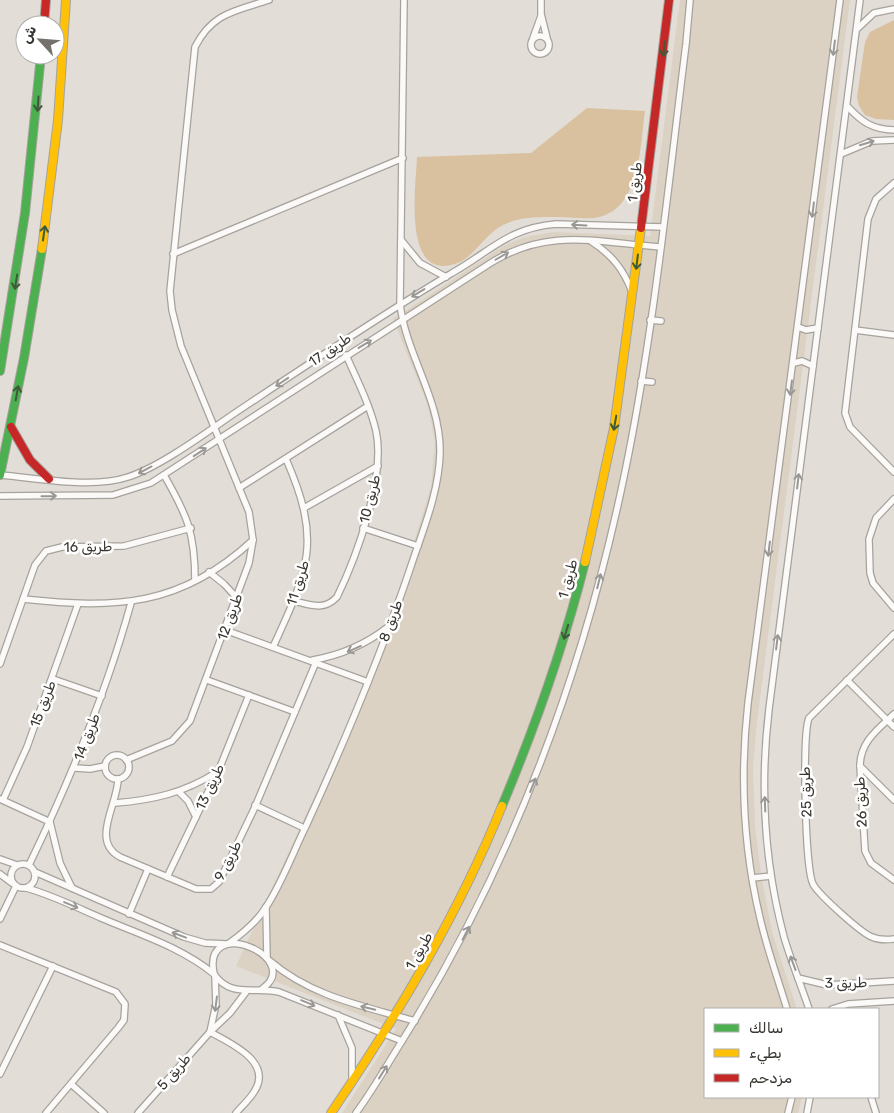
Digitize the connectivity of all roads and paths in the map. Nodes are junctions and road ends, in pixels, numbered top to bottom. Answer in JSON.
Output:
{"nodes":[{"id":1,"x":46,"y":0,"type":"edge"},
{"id":2,"x":66,"y":0,"type":"edge"},
{"id":3,"x":269,"y":0,"type":"edge"},
{"id":4,"x":404,"y":0,"type":"edge"},
{"id":5,"x":541,"y":0,"type":"edge"},
{"id":6,"x":669,"y":0,"type":"edge"},
{"id":7,"x":690,"y":0,"type":"edge"},
{"id":8,"x":840,"y":0,"type":"edge"},
{"id":9,"x":860,"y":0,"type":"edge"},
{"id":10,"x":894,"y":9,"type":"edge"},
{"id":11,"x":541,"y":14,"type":"junction"},
{"id":12,"x":45,"y":15,"type":"edge"},
{"id":13,"x":857,"y":29,"type":"junction"},
{"id":14,"x":547,"y":38,"type":"junction"},
{"id":15,"x":533,"y":39,"type":"junction"},
{"id":16,"x":40,"y":65,"type":"edge"},
{"id":17,"x":847,"y":106,"type":"junction"},
{"id":18,"x":894,"y":130,"type":"edge"},
{"id":19,"x":894,"y":140,"type":"edge"},
{"id":20,"x":841,"y":154,"type":"junction"},
{"id":21,"x":403,"y":158,"type":"junction"},
{"id":22,"x":894,"y":183,"type":"edge"},
{"id":23,"x":642,"y":226,"type":"junction"},
{"id":24,"x":662,"y":227,"type":"junction"},
{"id":25,"x":402,"y":240,"type":"junction"},
{"id":26,"x":590,"y":241,"type":"junction"},
{"id":27,"x":639,"y":245,"type":"junction"},
{"id":28,"x":660,"y":247,"type":"junction"},
{"id":29,"x":173,"y":254,"type":"junction"},
{"id":30,"x":446,"y":277,"type":"junction"},
{"id":31,"x":633,"y":294,"type":"junction"},
{"id":32,"x":400,"y":304,"type":"junction"},
{"id":33,"x":650,"y":320,"type":"junction"},
{"id":34,"x":661,"y":321,"type":"dead end"},
{"id":35,"x":402,"y":322,"type":"junction"},
{"id":36,"x":798,"y":327,"type":"junction"},
{"id":37,"x":818,"y":328,"type":"junction"},
{"id":38,"x":855,"y":330,"type":"junction"},
{"id":39,"x":894,"y":335,"type":"edge"},
{"id":40,"x":346,"y":355,"type":"junction"},
{"id":41,"x":794,"y":363,"type":"junction"},
{"id":42,"x":813,"y":366,"type":"junction"},
{"id":43,"x":0,"y":371,"type":"edge"},
{"id":44,"x":641,"y":381,"type":"junction"},
{"id":45,"x":652,"y":382,"type":"dead end"},
{"id":46,"x":368,"y":406,"type":"junction"},
{"id":47,"x":10,"y":426,"type":"junction"},
{"id":48,"x":214,"y":427,"type":"junction"},
{"id":49,"x":219,"y":440,"type":"junction"},
{"id":50,"x":286,"y":459,"type":"junction"},
{"id":51,"x":378,"y":466,"type":"junction"},
{"id":52,"x":894,"y":472,"type":"edge"},
{"id":53,"x":0,"y":475,"type":"edge"},
{"id":54,"x":164,"y":475,"type":"junction"},
{"id":55,"x":49,"y":479,"type":"junction"},
{"id":56,"x":239,"y":488,"type":"junction"},
{"id":57,"x":0,"y":496,"type":"edge"},
{"id":58,"x":894,"y":499,"type":"edge"},
{"id":59,"x":304,"y":508,"type":"junction"},
{"id":60,"x":191,"y":528,"type":"junction"},
{"id":61,"x":363,"y":528,"type":"junction"},
{"id":62,"x":253,"y":540,"type":"junction"},
{"id":63,"x":418,"y":546,"type":"junction"},
{"id":64,"x":209,"y":572,"type":"junction"},
{"id":65,"x":195,"y":580,"type":"junction"},
{"id":66,"x":237,"y":598,"type":"junction"},
{"id":67,"x":23,"y":600,"type":"junction"},
{"id":68,"x":294,"y":601,"type":"junction"},
{"id":69,"x":131,"y":603,"type":"junction"},
{"id":70,"x":78,"y":604,"type":"junction"},
{"id":71,"x":894,"y":608,"type":"edge"},
{"id":72,"x":390,"y":626,"type":"junction"},
{"id":73,"x":225,"y":630,"type":"junction"},
{"id":74,"x":894,"y":634,"type":"edge"},
{"id":75,"x":273,"y":647,"type":"junction"},
{"id":76,"x":314,"y":662,"type":"junction"},
{"id":77,"x":0,"y":664,"type":"edge"},
{"id":78,"x":53,"y":678,"type":"junction"},
{"id":79,"x":207,"y":680,"type":"junction"},
{"id":80,"x":847,"y":680,"type":"junction"},
{"id":81,"x":368,"y":682,"type":"junction"},
{"id":82,"x":102,"y":696,"type":"junction"},
{"id":83,"x":249,"y":696,"type":"junction"},
{"id":84,"x":295,"y":712,"type":"junction"},
{"id":85,"x":894,"y":714,"type":"edge"},
{"id":86,"x":887,"y":720,"type":"junction"},
{"id":87,"x":894,"y":727,"type":"edge"},
{"id":88,"x":126,"y":760,"type":"junction"},
{"id":89,"x":105,"y":766,"type":"junction"},
{"id":90,"x":860,"y":766,"type":"junction"},
{"id":91,"x":75,"y":768,"type":"junction"},
{"id":92,"x":217,"y":772,"type":"junction"},
{"id":93,"x":118,"y":779,"type":"junction"},
{"id":94,"x":179,"y":792,"type":"junction"},
{"id":95,"x":2,"y":800,"type":"edge"},
{"id":96,"x":894,"y":800,"type":"edge"},
{"id":97,"x":115,"y":803,"type":"junction"},
{"id":98,"x":255,"y":806,"type":"junction"},
{"id":99,"x":196,"y":817,"type":"junction"},
{"id":100,"x":50,"y":822,"type":"junction"},
{"id":101,"x":304,"y":828,"type":"junction"},
{"id":102,"x":0,"y":859,"type":"edge"},
{"id":103,"x":17,"y":865,"type":"junction"},
{"id":104,"x":29,"y":866,"type":"junction"},
{"id":105,"x":148,"y":869,"type":"junction"},
{"id":106,"x":35,"y":872,"type":"junction"},
{"id":107,"x":0,"y":874,"type":"edge"},
{"id":108,"x":771,"y":876,"type":"junction"},
{"id":109,"x":167,"y":877,"type":"junction"},
{"id":110,"x":752,"y":878,"type":"junction"},
{"id":111,"x":894,"y":880,"type":"edge"},
{"id":112,"x":15,"y":885,"type":"junction"},
{"id":113,"x":26,"y":888,"type":"junction"},
{"id":114,"x":72,"y":888,"type":"junction"},
{"id":115,"x":266,"y":907,"type":"junction"},
{"id":116,"x":129,"y":914,"type":"junction"},
{"id":117,"x":0,"y":919,"type":"edge"},
{"id":118,"x":894,"y":939,"type":"edge"},
{"id":119,"x":227,"y":944,"type":"junction"},
{"id":120,"x":0,"y":945,"type":"edge"},
{"id":121,"x":268,"y":959,"type":"junction"},
{"id":122,"x":53,"y":966,"type":"junction"},
{"id":123,"x":214,"y":975,"type":"junction"},
{"id":124,"x":798,"y":978,"type":"junction"},
{"id":125,"x":894,"y":981,"type":"edge"},
{"id":126,"x":262,"y":988,"type":"junction"},
{"id":127,"x":246,"y":992,"type":"junction"},
{"id":128,"x":894,"y":1001,"type":"edge"},
{"id":129,"x":865,"y":1006,"type":"edge"},
{"id":130,"x":787,"y":1008,"type":"edge"},
{"id":131,"x":809,"y":1008,"type":"edge"},
{"id":132,"x":834,"y":1008,"type":"edge"},
{"id":133,"x":338,"y":1015,"type":"junction"},
{"id":134,"x":396,"y":1015,"type":"junction"},
{"id":135,"x":415,"y":1021,"type":"junction"},
{"id":136,"x":210,"y":1032,"type":"junction"},
{"id":137,"x":383,"y":1034,"type":"junction"},
{"id":138,"x":402,"y":1041,"type":"junction"},
{"id":139,"x":0,"y":1074,"type":"edge"},
{"id":140,"x":70,"y":1084,"type":"junction"},
{"id":141,"x":351,"y":1084,"type":"junction"},
{"id":142,"x":792,"y":1098,"type":"edge"},
{"id":143,"x":810,"y":1098,"type":"edge"},
{"id":144,"x":871,"y":1098,"type":"edge"},
{"id":145,"x":364,"y":1102,"type":"junction"},
{"id":146,"x":46,"y":1113,"type":"edge"},
{"id":147,"x":104,"y":1113,"type":"edge"},
{"id":148,"x":138,"y":1113,"type":"edge"},
{"id":149,"x":236,"y":1113,"type":"edge"},
{"id":150,"x":331,"y":1113,"type":"edge"},
{"id":151,"x":356,"y":1113,"type":"edge"},
{"id":152,"x":363,"y":1113,"type":"edge"},
{"id":153,"x":788,"y":1113,"type":"edge"},
{"id":154,"x":807,"y":1113,"type":"edge"},
{"id":155,"x":876,"y":1113,"type":"edge"}],
"edges":[{"from":1,"to":12,"type":"street"},
{"from":47,"to":2,"type":"street","one_way":true},
{"from":3,"to":29,"type":"street","name":"طريق 12"},
{"from":4,"to":21,"type":"street","name":"طريق 8"},
{"from":5,"to":11,"type":"street"},
{"from":6,"to":23,"type":"street","name":"طريق 1","one_way":true},
{"from":7,"to":24,"type":"street"},
{"from":8,"to":36,"type":"street","one_way":true},
{"from":9,"to":13,"type":"street"},
{"from":10,"to":13,"type":"street"},
{"from":11,"to":14,"type":"street"},
{"from":11,"to":15,"type":"street"},
{"from":13,"to":17,"type":"street"},
{"from":14,"to":15,"type":"street"},
{"from":14,"to":15,"type":"street"},
{"from":16,"to":43,"type":"street","one_way":true},
{"from":17,"to":18,"type":"street"},
{"from":17,"to":20,"type":"street"},
{"from":20,"to":19,"type":"street","one_way":true},
{"from":20,"to":37,"type":"street"},
{"from":21,"to":25,"type":"street","name":"طريق 8"},
{"from":21,"to":29,"type":"street"},
{"from":22,"to":38,"type":"street"},
{"from":23,"to":24,"type":"street","name":"طريق 17"},
{"from":23,"to":27,"type":"street","name":"طريق 1"},
{"from":23,"to":30,"type":"street","name":"طريق 17","one_way":true},
{"from":24,"to":28,"type":"street"},
{"from":25,"to":30,"type":"street"},
{"from":25,"to":32,"type":"street","name":"طريق 8"},
{"from":26,"to":27,"type":"street","name":"طريق 17"},
{"from":26,"to":31,"type":"street"},
{"from":35,"to":26,"type":"street","name":"طريق 17","one_way":true},
{"from":27,"to":28,"type":"street","name":"طريق 17"},
{"from":27,"to":31,"type":"street","name":"طريق 1","one_way":true},
{"from":28,"to":33,"type":"street"},
{"from":29,"to":48,"type":"street","name":"طريق 12"},
{"from":30,"to":32,"type":"street","name":"طريق 17","one_way":true},
{"from":31,"to":134,"type":"street","name":"طريق 1","one_way":true},
{"from":32,"to":35,"type":"street","name":"طريق 8"},
{"from":32,"to":48,"type":"street","name":"طريق 17","one_way":true},
{"from":33,"to":34,"type":"street"},
{"from":33,"to":44,"type":"street"},
{"from":40,"to":35,"type":"street","name":"طريق 17","one_way":true},
{"from":35,"to":63,"type":"street","name":"طريق 8"},
{"from":36,"to":37,"type":"street"},
{"from":36,"to":41,"type":"street"},
{"from":37,"to":42,"type":"street"},
{"from":38,"to":39,"type":"street"},
{"from":38,"to":52,"type":"street"},
{"from":40,"to":46,"type":"street","name":"طريق 10"},
{"from":40,"to":49,"type":"street","name":"طريق 17"},
{"from":41,"to":42,"type":"street"},
{"from":41,"to":110,"type":"street","one_way":true},
{"from":108,"to":42,"type":"street","one_way":true},
{"from":44,"to":45,"type":"street"},
{"from":135,"to":44,"type":"street","one_way":true},
{"from":46,"to":50,"type":"street"},
{"from":46,"to":51,"type":"street","name":"طريق 10"},
{"from":47,"to":53,"type":"street"},
{"from":47,"to":55,"type":"street"},
{"from":48,"to":49,"type":"street","name":"طريق 12"},
{"from":48,"to":55,"type":"street","name":"طريق 17","one_way":true},
{"from":54,"to":49,"type":"street","name":"طريق 17","one_way":true},
{"from":49,"to":56,"type":"street","name":"طريق 12"},
{"from":50,"to":56,"type":"street"},
{"from":50,"to":59,"type":"street","name":"طريق 11"},
{"from":51,"to":59,"type":"street"},
{"from":51,"to":61,"type":"street","name":"طريق 10"},
{"from":53,"to":55,"type":"street","name":"طريق 17"},
{"from":57,"to":54,"type":"street","name":"طريق 17","one_way":true},
{"from":54,"to":60,"type":"street"},
{"from":56,"to":62,"type":"street","name":"طريق 12"},
{"from":58,"to":71,"type":"street"},
{"from":59,"to":68,"type":"street","name":"طريق 11"},
{"from":60,"to":65,"type":"street"},
{"from":60,"to":67,"type":"street","name":"طريق 16"},
{"from":61,"to":63,"type":"street"},
{"from":61,"to":68,"type":"street","name":"طريق 10"},
{"from":62,"to":64,"type":"street"},
{"from":62,"to":66,"type":"street","name":"طريق 12"},
{"from":63,"to":72,"type":"street","name":"طريق 8"},
{"from":64,"to":65,"type":"street"},
{"from":64,"to":66,"type":"street"},
{"from":65,"to":69,"type":"street"},
{"from":66,"to":73,"type":"street","name":"طريق 12"},
{"from":67,"to":70,"type":"street"},
{"from":67,"to":77,"type":"street","name":"طريق 16"},
{"from":68,"to":75,"type":"street","name":"طريق 11"},
{"from":69,"to":70,"type":"street"},
{"from":69,"to":82,"type":"street","name":"طريق 14"},
{"from":70,"to":78,"type":"street","name":"طريق 15"},
{"from":72,"to":76,"type":"street","one_way":true},
{"from":72,"to":81,"type":"street","name":"طريق 8"},
{"from":73,"to":75,"type":"street"},
{"from":73,"to":79,"type":"street","name":"طريق 12"},
{"from":74,"to":80,"type":"street","name":"طريق 25"},
{"from":75,"to":76,"type":"street"},
{"from":76,"to":81,"type":"street"},
{"from":76,"to":84,"type":"street","name":"طريق 9"},
{"from":78,"to":82,"type":"street"},
{"from":78,"to":95,"type":"street","name":"طريق 15"},
{"from":79,"to":83,"type":"street"},
{"from":79,"to":88,"type":"street","name":"طريق 12"},
{"from":80,"to":86,"type":"street"},
{"from":80,"to":118,"type":"street","name":"طريق 25"},
{"from":81,"to":101,"type":"street","name":"طريق 8"},
{"from":82,"to":91,"type":"street","name":"طريق 14"},
{"from":83,"to":84,"type":"street"},
{"from":83,"to":92,"type":"street","name":"طريق 13"},
{"from":84,"to":98,"type":"street","name":"طريق 9"},
{"from":85,"to":86,"type":"street","name":"طريق 26"},
{"from":86,"to":87,"type":"street"},
{"from":86,"to":90,"type":"street","name":"طريق 26"},
{"from":88,"to":89,"type":"street"},
{"from":88,"to":93,"type":"street"},
{"from":89,"to":91,"type":"street"},
{"from":89,"to":93,"type":"street"},
{"from":90,"to":96,"type":"street"},
{"from":90,"to":111,"type":"street","name":"طريق 26"},
{"from":91,"to":100,"type":"street","name":"طريق 14"},
{"from":92,"to":94,"type":"street"},
{"from":92,"to":99,"type":"street","name":"طريق 13"},
{"from":93,"to":97,"type":"street","name":"طريق 9"},
{"from":94,"to":97,"type":"street"},
{"from":94,"to":99,"type":"street"},
{"from":95,"to":100,"type":"street"},
{"from":97,"to":105,"type":"street","name":"طريق 9"},
{"from":98,"to":101,"type":"street"},
{"from":98,"to":109,"type":"street","name":"طريق 9"},
{"from":99,"to":109,"type":"street","name":"طريق 13"},
{"from":100,"to":104,"type":"street","name":"طريق 14"},
{"from":100,"to":114,"type":"street"},
{"from":101,"to":115,"type":"street","name":"طريق 8"},
{"from":102,"to":103,"type":"street"},
{"from":103,"to":104,"type":"street"},
{"from":103,"to":112,"type":"street"},
{"from":104,"to":106,"type":"street"},
{"from":105,"to":109,"type":"street","name":"طريق 9"},
{"from":105,"to":116,"type":"street"},
{"from":106,"to":113,"type":"street"},
{"from":106,"to":114,"type":"street"},
{"from":107,"to":112,"type":"street"},
{"from":108,"to":110,"type":"street"},
{"from":124,"to":108,"type":"street","one_way":true},
{"from":110,"to":130,"type":"street"},
{"from":112,"to":113,"type":"street"},
{"from":112,"to":117,"type":"street"},
{"from":113,"to":123,"type":"street","one_way":true},
{"from":114,"to":116,"type":"street"},
{"from":115,"to":119,"type":"street","name":"طريق 8"},
{"from":115,"to":121,"type":"street","name":"طريق 8"},
{"from":119,"to":116,"type":"street","one_way":true},
{"from":119,"to":121,"type":"street"},
{"from":119,"to":123,"type":"street"},
{"from":120,"to":122,"type":"street"},
{"from":121,"to":126,"type":"street"},
{"from":134,"to":121,"type":"street","one_way":true},
{"from":122,"to":139,"type":"street"},
{"from":122,"to":140,"type":"street"},
{"from":123,"to":127,"type":"street"},
{"from":123,"to":136,"type":"street","name":"طريق 5","one_way":true},
{"from":124,"to":125,"type":"street","name":"طريق 3"},
{"from":124,"to":131,"type":"street"},
{"from":126,"to":127,"type":"street"},
{"from":126,"to":133,"type":"street","one_way":true},
{"from":127,"to":136,"type":"street","name":"طريق 5"},
{"from":128,"to":129,"type":"street","name":"طريق 3"},
{"from":129,"to":132,"type":"street","name":"طريق 3"},
{"from":133,"to":137,"type":"street"},
{"from":133,"to":141,"type":"street"},
{"from":134,"to":135,"type":"street"},
{"from":134,"to":137,"type":"street","name":"طريق 1"},
{"from":135,"to":138,"type":"street"},
{"from":136,"to":148,"type":"street","name":"طريق 5"},
{"from":136,"to":149,"type":"street"},
{"from":137,"to":138,"type":"street"},
{"from":137,"to":141,"type":"street","name":"طريق 1"},
{"from":145,"to":138,"type":"street","one_way":true},
{"from":140,"to":146,"type":"street"},
{"from":140,"to":147,"type":"street"},
{"from":141,"to":150,"type":"street","name":"طريق 1"},
{"from":142,"to":153,"type":"street"},
{"from":143,"to":154,"type":"street"},
{"from":144,"to":155,"type":"street"},
{"from":145,"to":151,"type":"street"},
{"from":145,"to":152,"type":"street"}]}
